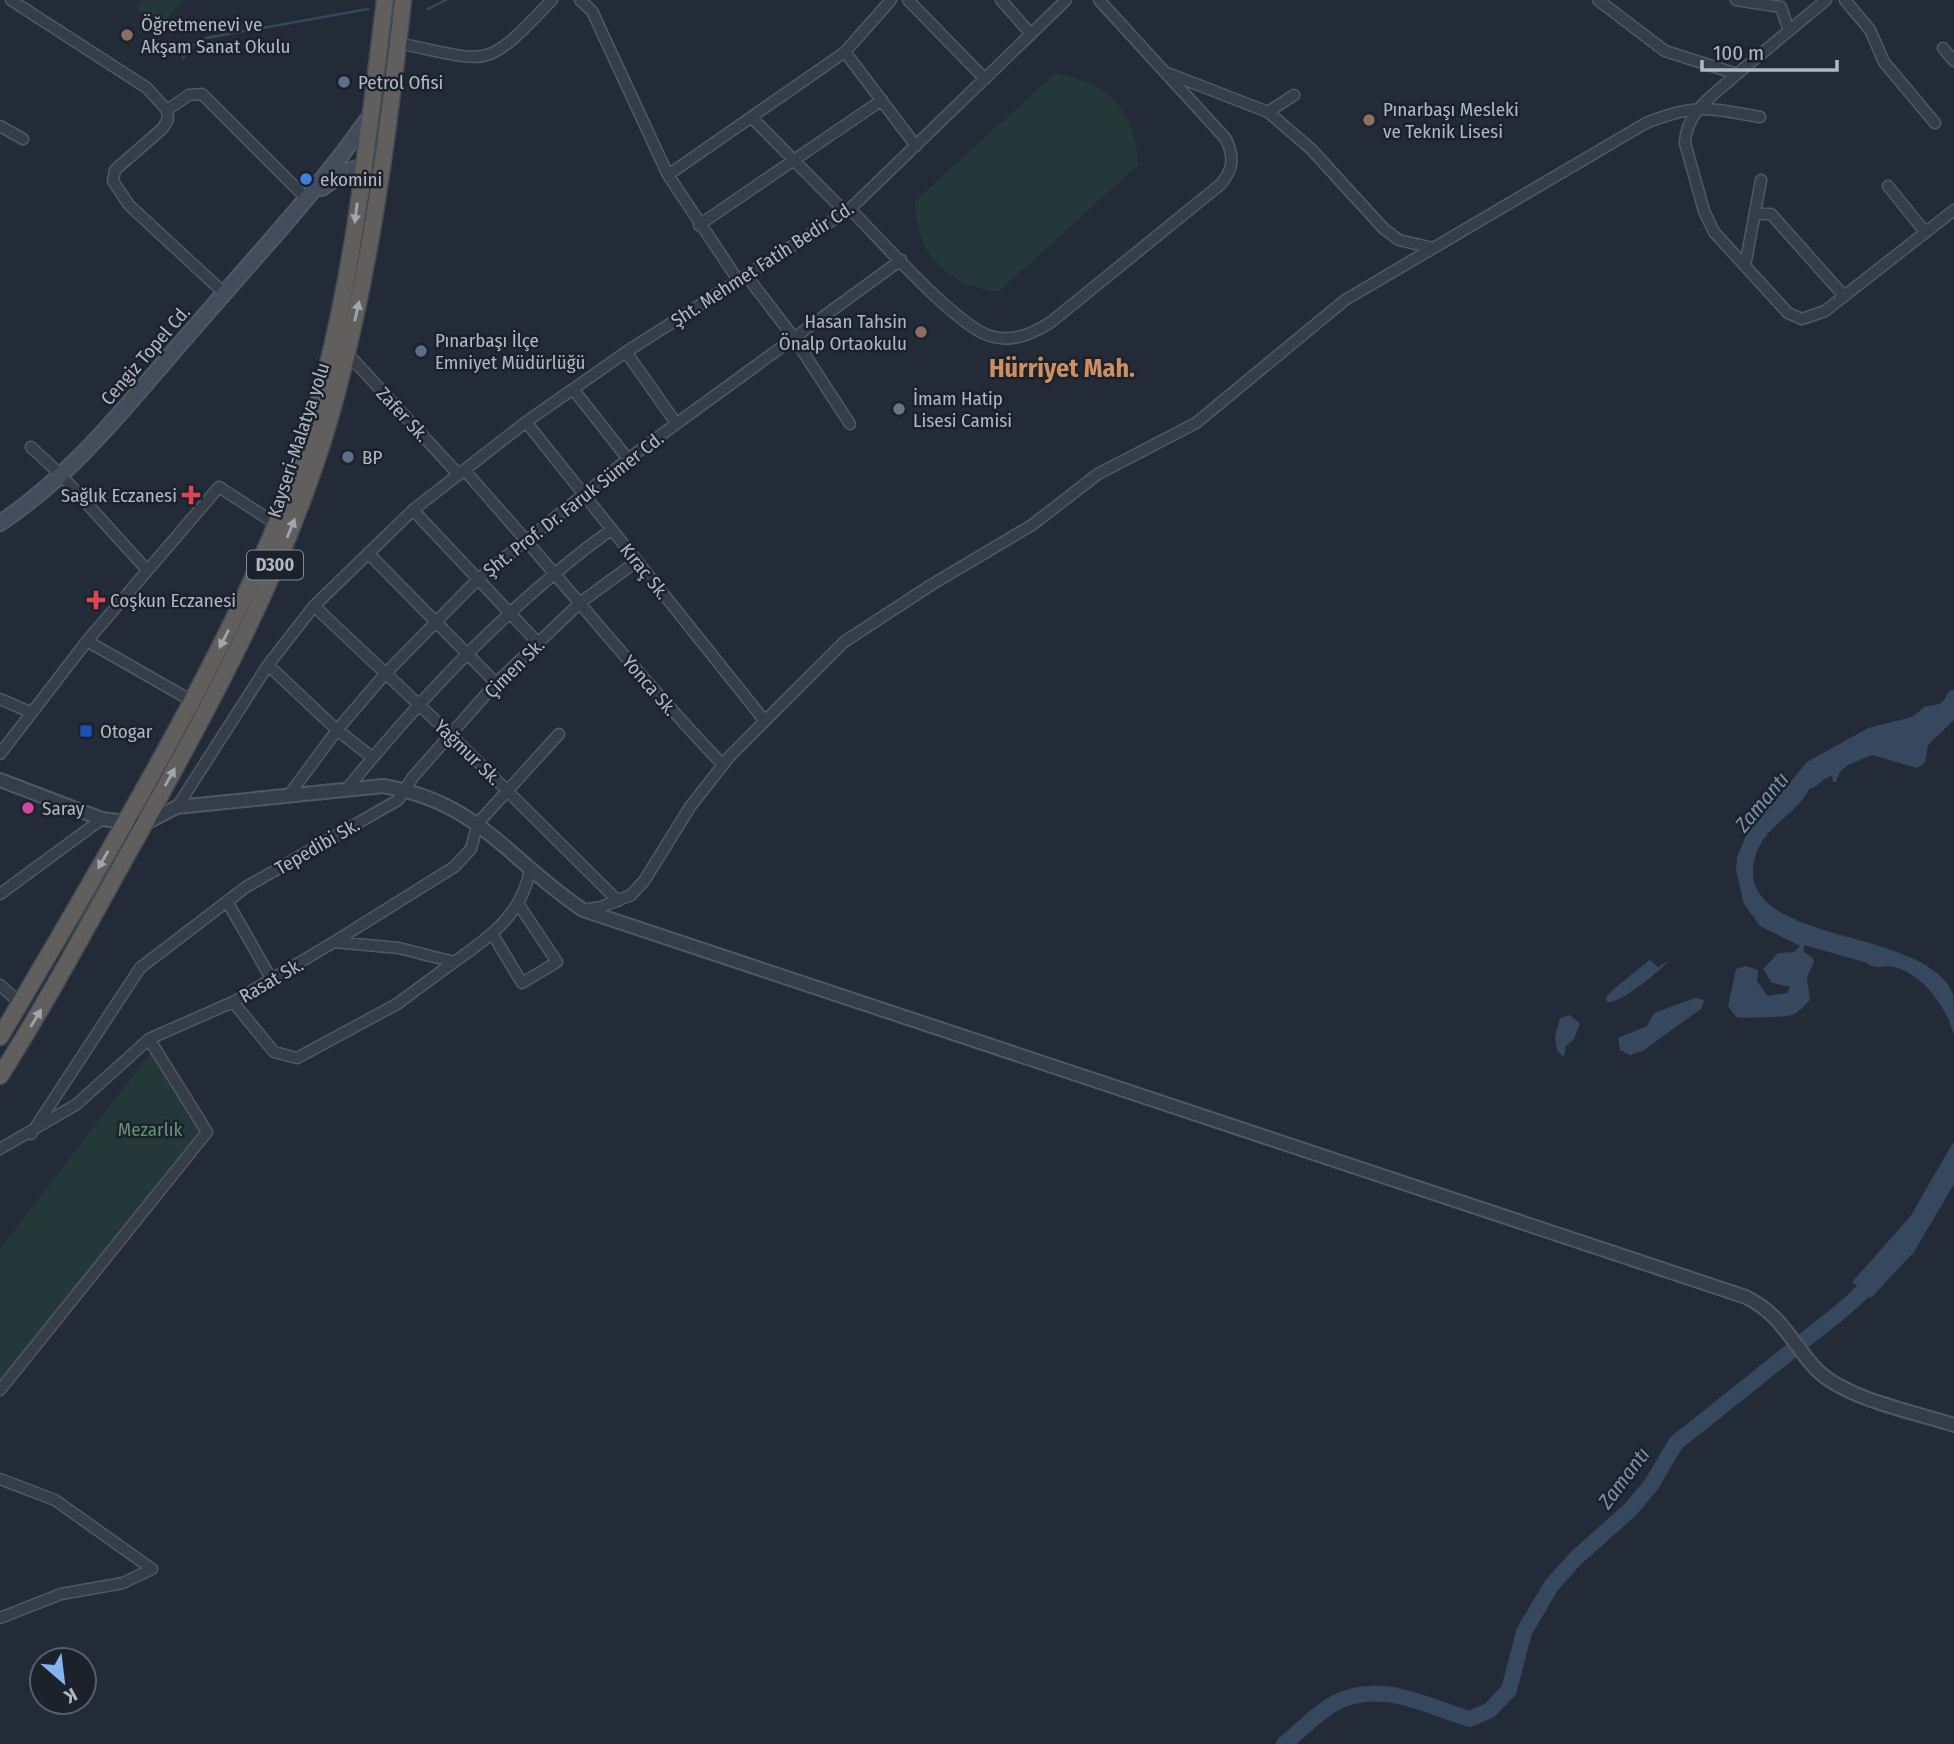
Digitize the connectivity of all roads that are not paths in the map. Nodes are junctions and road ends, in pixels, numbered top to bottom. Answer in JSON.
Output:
{"nodes":[{"id":1,"x":11,"y":0,"type":"edge"},
{"id":2,"x":384,"y":0,"type":"edge"},
{"id":3,"x":403,"y":0,"type":"edge"},
{"id":4,"x":552,"y":0,"type":"edge"},
{"id":5,"x":580,"y":0,"type":"edge"},
{"id":6,"x":891,"y":0,"type":"edge"},
{"id":7,"x":908,"y":0,"type":"edge"},
{"id":8,"x":1000,"y":0,"type":"edge"},
{"id":9,"x":1066,"y":0,"type":"edge"},
{"id":10,"x":1098,"y":0,"type":"edge"},
{"id":11,"x":1598,"y":0,"type":"edge"},
{"id":12,"x":1736,"y":0,"type":"edge"},
{"id":13,"x":1826,"y":0,"type":"edge"},
{"id":14,"x":1845,"y":0,"type":"edge"},
{"id":15,"x":1789,"y":31,"type":"junction"},
{"id":16,"x":1031,"y":34,"type":"junction"},
{"id":17,"x":398,"y":43,"type":"junction"},
{"id":18,"x":1943,"y":48,"type":"dead end"},
{"id":19,"x":845,"y":52,"type":"junction"},
{"id":20,"x":1954,"y":61,"type":"edge"},
{"id":21,"x":1169,"y":74,"type":"junction"},
{"id":22,"x":1737,"y":74,"type":"junction"},
{"id":23,"x":985,"y":79,"type":"junction"},
{"id":24,"x":1294,"y":95,"type":"dead end"},
{"id":25,"x":882,"y":100,"type":"junction"},
{"id":26,"x":1700,"y":107,"type":"junction"},
{"id":27,"x":167,"y":110,"type":"junction"},
{"id":28,"x":1268,"y":112,"type":"junction"},
{"id":29,"x":370,"y":116,"type":"junction"},
{"id":30,"x":1760,"y":117,"type":"dead end"},
{"id":31,"x":752,"y":118,"type":"junction"},
{"id":32,"x":1935,"y":122,"type":"dead end"},
{"id":33,"x":0,"y":126,"type":"edge"},
{"id":34,"x":23,"y":139,"type":"dead end"},
{"id":35,"x":916,"y":146,"type":"junction"},
{"id":36,"x":794,"y":161,"type":"junction"},
{"id":37,"x":363,"y":166,"type":"junction"},
{"id":38,"x":668,"y":175,"type":"junction"},
{"id":39,"x":1761,"y":180,"type":"dead end"},
{"id":40,"x":1888,"y":186,"type":"dead end"},
{"id":41,"x":308,"y":200,"type":"junction"},
{"id":42,"x":1954,"y":210,"type":"edge"},
{"id":43,"x":847,"y":211,"type":"junction"},
{"id":44,"x":1755,"y":214,"type":"junction"},
{"id":45,"x":699,"y":225,"type":"junction"},
{"id":46,"x":1925,"y":232,"type":"junction"},
{"id":47,"x":1434,"y":248,"type":"junction"},
{"id":48,"x":901,"y":260,"type":"junction"},
{"id":49,"x":1745,"y":266,"type":"junction"},
{"id":50,"x":742,"y":278,"type":"junction"},
{"id":51,"x":224,"y":293,"type":"junction"},
{"id":52,"x":1844,"y":296,"type":"junction"},
{"id":53,"x":794,"y":338,"type":"junction"},
{"id":54,"x":626,"y":352,"type":"junction"},
{"id":55,"x":347,"y":354,"type":"junction"},
{"id":56,"x":573,"y":388,"type":"junction"},
{"id":57,"x":526,"y":422,"type":"junction"},
{"id":58,"x":676,"y":423,"type":"junction"},
{"id":59,"x":850,"y":424,"type":"dead end"},
{"id":60,"x":31,"y":447,"type":"dead end"},
{"id":61,"x":628,"y":459,"type":"junction"},
{"id":62,"x":461,"y":472,"type":"junction"},
{"id":63,"x":62,"y":477,"type":"junction"},
{"id":64,"x":583,"y":494,"type":"junction"},
{"id":65,"x":413,"y":510,"type":"junction"},
{"id":66,"x":0,"y":523,"type":"edge"},
{"id":67,"x":276,"y":524,"type":"junction"},
{"id":68,"x":612,"y":529,"type":"junction"},
{"id":69,"x":528,"y":541,"type":"junction"},
{"id":70,"x":368,"y":553,"type":"junction"},
{"id":71,"x":637,"y":561,"type":"junction"},
{"id":72,"x":146,"y":569,"type":"junction"},
{"id":73,"x":554,"y":571,"type":"junction"},
{"id":74,"x":478,"y":579,"type":"junction"},
{"id":75,"x":581,"y":602,"type":"junction"},
{"id":76,"x":314,"y":606,"type":"junction"},
{"id":77,"x":509,"y":612,"type":"junction"},
{"id":78,"x":435,"y":622,"type":"junction"},
{"id":79,"x":87,"y":641,"type":"junction"},
{"id":80,"x":538,"y":643,"type":"junction"},
{"id":81,"x":466,"y":654,"type":"junction"},
{"id":82,"x":268,"y":665,"type":"junction"},
{"id":83,"x":385,"y":674,"type":"junction"},
{"id":84,"x":496,"y":684,"type":"junction"},
{"id":85,"x":0,"y":699,"type":"edge"},
{"id":86,"x":192,"y":701,"type":"junction"},
{"id":87,"x":420,"y":706,"type":"junction"},
{"id":88,"x":30,"y":712,"type":"junction"},
{"id":89,"x":764,"y":720,"type":"junction"},
{"id":90,"x":337,"y":730,"type":"junction"},
{"id":91,"x":559,"y":734,"type":"dead end"},
{"id":92,"x":451,"y":735,"type":"junction"},
{"id":93,"x":0,"y":754,"type":"edge"},
{"id":94,"x":373,"y":758,"type":"junction"},
{"id":95,"x":723,"y":765,"type":"junction"},
{"id":96,"x":0,"y":780,"type":"edge"},
{"id":97,"x":346,"y":790,"type":"junction"},
{"id":98,"x":407,"y":790,"type":"junction"},
{"id":99,"x":507,"y":790,"type":"junction"},
{"id":100,"x":289,"y":795,"type":"junction"},
{"id":101,"x":177,"y":807,"type":"junction"},
{"id":102,"x":102,"y":819,"type":"junction"},
{"id":103,"x":125,"y":822,"type":"junction"},
{"id":104,"x":478,"y":823,"type":"junction"},
{"id":105,"x":144,"y":824,"type":"junction"},
{"id":106,"x":530,"y":869,"type":"junction"},
{"id":107,"x":0,"y":894,"type":"edge"},
{"id":108,"x":618,"y":901,"type":"junction"},
{"id":109,"x":228,"y":904,"type":"junction"},
{"id":110,"x":519,"y":905,"type":"junction"},
{"id":111,"x":583,"y":910,"type":"junction"},
{"id":112,"x":492,"y":935,"type":"junction"},
{"id":113,"x":334,"y":942,"type":"junction"},
{"id":114,"x":454,"y":962,"type":"junction"},
{"id":115,"x":272,"y":980,"type":"junction"},
{"id":116,"x":0,"y":985,"type":"edge"},
{"id":117,"x":233,"y":1002,"type":"junction"},
{"id":118,"x":20,"y":1003,"type":"junction"},
{"id":119,"x":0,"y":1037,"type":"edge"},
{"id":120,"x":149,"y":1040,"type":"junction"},
{"id":121,"x":0,"y":1076,"type":"edge"},
{"id":122,"x":31,"y":1133,"type":"junction"},
{"id":123,"x":0,"y":1149,"type":"edge"},
{"id":124,"x":0,"y":1390,"type":"edge"},
{"id":125,"x":1954,"y":1425,"type":"edge"},
{"id":126,"x":0,"y":1479,"type":"edge"},
{"id":127,"x":0,"y":1618,"type":"edge"}],
"edges":[{"from":1,"to":27,"type":"street"},
{"from":2,"to":29,"type":"highway","name":"Kayseri-Malatya yolu","number":"D300"},
{"from":3,"to":17,"type":"highway","name":"Kayseri-Malatya yolu","number":"D300"},
{"from":4,"to":17,"type":"street"},
{"from":5,"to":38,"type":"street"},
{"from":6,"to":19,"type":"street"},
{"from":7,"to":23,"type":"street"},
{"from":8,"to":16,"type":"street"},
{"from":9,"to":16,"type":"street","name":"Şht. Mehmet Fatih Bedir Cd."},
{"from":10,"to":21,"type":"street"},
{"from":11,"to":22,"type":"street"},
{"from":12,"to":15,"type":"street"},
{"from":13,"to":15,"type":"street"},
{"from":14,"to":32,"type":"street"},
{"from":15,"to":22,"type":"street"},
{"from":16,"to":23,"type":"street","name":"Şht. Mehmet Fatih Bedir Cd."},
{"from":55,"to":17,"type":"highway","name":"Kayseri-Malatya yolu","number":"D300","one_way":true},
{"from":18,"to":20,"type":"street"},
{"from":19,"to":25,"type":"street"},
{"from":19,"to":31,"type":"street"},
{"from":21,"to":28,"type":"street"},
{"from":21,"to":48,"type":"street"},
{"from":22,"to":26,"type":"street"},
{"from":23,"to":35,"type":"street","name":"Şht. Mehmet Fatih Bedir Cd."},
{"from":24,"to":28,"type":"street"},
{"from":25,"to":35,"type":"street"},
{"from":25,"to":36,"type":"street"},
{"from":26,"to":30,"type":"street"},
{"from":26,"to":47,"type":"street"},
{"from":26,"to":49,"type":"street"},
{"from":27,"to":41,"type":"street"},
{"from":27,"to":51,"type":"street"},
{"from":28,"to":47,"type":"street"},
{"from":29,"to":37,"type":"highway","name":"Kayseri-Malatya yolu","number":"D300"},
{"from":29,"to":41,"type":"main road"},
{"from":31,"to":36,"type":"street"},
{"from":31,"to":38,"type":"street"},
{"from":33,"to":34,"type":"street"},
{"from":35,"to":43,"type":"street","name":"Şht. Mehmet Fatih Bedir Cd."},
{"from":36,"to":43,"type":"street"},
{"from":36,"to":45,"type":"street"},
{"from":37,"to":41,"type":"main road"},
{"from":37,"to":67,"type":"highway","name":"Kayseri-Malatya yolu","number":"D300","one_way":true},
{"from":38,"to":45,"type":"street"},
{"from":39,"to":44,"type":"street"},
{"from":40,"to":46,"type":"street"},
{"from":41,"to":51,"type":"main road","name":"Cengiz Topel Cd."},
{"from":42,"to":46,"type":"street"},
{"from":43,"to":48,"type":"street"},
{"from":43,"to":50,"type":"street","name":"Şht. Mehmet Fatih Bedir Cd."},
{"from":44,"to":49,"type":"street"},
{"from":44,"to":52,"type":"street"},
{"from":45,"to":50,"type":"street"},
{"from":46,"to":52,"type":"street"},
{"from":47,"to":89,"type":"street"},
{"from":48,"to":53,"type":"street","name":"Şht. Prof. Dr. Faruk Sümer Cd."},
{"from":49,"to":52,"type":"street"},
{"from":50,"to":53,"type":"street"},
{"from":50,"to":54,"type":"street","name":"Şht. Mehmet Fatih Bedir Cd."},
{"from":51,"to":63,"type":"main road","name":"Cengiz Topel Cd."},
{"from":53,"to":58,"type":"street","name":"Şht. Prof. Dr. Faruk Sümer Cd."},
{"from":53,"to":59,"type":"street"},
{"from":54,"to":56,"type":"street","name":"Şht. Mehmet Fatih Bedir Cd."},
{"from":54,"to":58,"type":"street"},
{"from":55,"to":62,"type":"street","name":"Zafer Sk."},
{"from":105,"to":55,"type":"highway","name":"Kayseri-Malatya yolu","number":"D300","one_way":true},
{"from":56,"to":57,"type":"street","name":"Şht. Mehmet Fatih Bedir Cd."},
{"from":56,"to":61,"type":"street"},
{"from":57,"to":62,"type":"street","name":"Şht. Mehmet Fatih Bedir Cd."},
{"from":57,"to":64,"type":"street","name":"Kıraç Sk."},
{"from":58,"to":61,"type":"street","name":"Şht. Prof. Dr. Faruk Sümer Cd."},
{"from":60,"to":63,"type":"street"},
{"from":61,"to":64,"type":"street","name":"Şht. Prof. Dr. Faruk Sümer Cd."},
{"from":62,"to":65,"type":"street","name":"Şht. Mehmet Fatih Bedir Cd."},
{"from":62,"to":69,"type":"street","name":"Zafer Sk."},
{"from":63,"to":66,"type":"main road","name":"Cengiz Topel Cd."},
{"from":63,"to":72,"type":"street"},
{"from":64,"to":68,"type":"street","name":"Kıraç Sk."},
{"from":64,"to":69,"type":"street","name":"Şht. Prof. Dr. Faruk Sümer Cd."},
{"from":65,"to":70,"type":"street","name":"Şht. Mehmet Fatih Bedir Cd."},
{"from":65,"to":74,"type":"street"},
{"from":67,"to":72,"type":"street"},
{"from":67,"to":86,"type":"highway","name":"Kayseri-Malatya yolu","number":"D300","one_way":true},
{"from":68,"to":71,"type":"street","name":"Kıraç Sk."},
{"from":68,"to":73,"type":"street"},
{"from":69,"to":73,"type":"street","name":"Zafer Sk."},
{"from":69,"to":74,"type":"street","name":"Şht. Prof. Dr. Faruk Sümer Cd."},
{"from":70,"to":76,"type":"street","name":"Şht. Mehmet Fatih Bedir Cd."},
{"from":70,"to":78,"type":"street"},
{"from":71,"to":75,"type":"street","name":"Çimen Sk."},
{"from":71,"to":89,"type":"street","name":"Kıraç Sk."},
{"from":72,"to":79,"type":"street"},
{"from":73,"to":75,"type":"street","name":"Zafer Sk."},
{"from":73,"to":77,"type":"street"},
{"from":74,"to":77,"type":"street"},
{"from":74,"to":78,"type":"street","name":"Şht. Prof. Dr. Faruk Sümer Cd."},
{"from":75,"to":80,"type":"street","name":"Çimen Sk."},
{"from":75,"to":95,"type":"street","name":"Yonca Sk."},
{"from":76,"to":82,"type":"street","name":"Şht. Mehmet Fatih Bedir Cd."},
{"from":76,"to":83,"type":"street","name":"Yağmur Sk."},
{"from":77,"to":80,"type":"street"},
{"from":77,"to":81,"type":"street"},
{"from":78,"to":81,"type":"street"},
{"from":78,"to":83,"type":"street","name":"Şht. Prof. Dr. Faruk Sümer Cd."},
{"from":79,"to":86,"type":"street"},
{"from":79,"to":88,"type":"street"},
{"from":80,"to":84,"type":"street","name":"Çimen Sk."},
{"from":81,"to":84,"type":"street"},
{"from":81,"to":87,"type":"street"},
{"from":82,"to":90,"type":"street"},
{"from":82,"to":101,"type":"street","name":"Şht. Mehmet Fatih Bedir Cd."},
{"from":83,"to":87,"type":"street","name":"Yağmur Sk."},
{"from":83,"to":90,"type":"street","name":"Şht. Prof. Dr. Faruk Sümer Cd."},
{"from":84,"to":92,"type":"street","name":"Çimen Sk."},
{"from":85,"to":88,"type":"street"},
{"from":86,"to":103,"type":"highway","name":"Kayseri-Malatya yolu","number":"D300"},
{"from":87,"to":92,"type":"street","name":"Yağmur Sk."},
{"from":87,"to":94,"type":"street"},
{"from":88,"to":93,"type":"street"},
{"from":89,"to":95,"type":"street"},
{"from":90,"to":94,"type":"street"},
{"from":90,"to":100,"type":"street","name":"Şht. Prof. Dr. Faruk Sümer Cd."},
{"from":91,"to":99,"type":"street","name":"Rasat Sk."},
{"from":92,"to":98,"type":"street","name":"Çimen Sk."},
{"from":92,"to":99,"type":"street","name":"Yağmur Sk."},
{"from":94,"to":97,"type":"street"},
{"from":95,"to":108,"type":"street"},
{"from":96,"to":102,"type":"street"},
{"from":97,"to":98,"type":"street"},
{"from":97,"to":100,"type":"street"},
{"from":98,"to":104,"type":"street"},
{"from":98,"to":109,"type":"street","name":"Tepedibi Sk."},
{"from":99,"to":104,"type":"street","name":"Rasat Sk."},
{"from":99,"to":108,"type":"street","name":"Yağmur Sk."},
{"from":100,"to":101,"type":"street"},
{"from":101,"to":105,"type":"street"},
{"from":102,"to":103,"type":"street"},
{"from":102,"to":107,"type":"street"},
{"from":103,"to":105,"type":"street"},
{"from":103,"to":118,"type":"highway","name":"Kayseri-Malatya yolu","number":"D300","one_way":true},
{"from":104,"to":106,"type":"street"},
{"from":104,"to":113,"type":"street","name":"Rasat Sk."},
{"from":121,"to":105,"type":"highway","name":"Kayseri-Malatya yolu","number":"D300","one_way":true},
{"from":106,"to":110,"type":"street"},
{"from":106,"to":111,"type":"street"},
{"from":108,"to":111,"type":"street"},
{"from":109,"to":115,"type":"street"},
{"from":109,"to":122,"type":"street","name":"Tepedibi Sk."},
{"from":110,"to":112,"type":"street"},
{"from":110,"to":112,"type":"street"},
{"from":111,"to":125,"type":"street"},
{"from":112,"to":114,"type":"street"},
{"from":113,"to":114,"type":"street"},
{"from":113,"to":115,"type":"street","name":"Rasat Sk."},
{"from":114,"to":117,"type":"street"},
{"from":115,"to":117,"type":"street","name":"Rasat Sk."},
{"from":116,"to":118,"type":"street"},
{"from":117,"to":120,"type":"street","name":"Rasat Sk."},
{"from":118,"to":119,"type":"highway","name":"Kayseri-Malatya yolu","number":"D300"},
{"from":120,"to":122,"type":"street","name":"Rasat Sk."},
{"from":120,"to":124,"type":"street"},
{"from":122,"to":123,"type":"street","name":"Rasat Sk."},
{"from":126,"to":127,"type":"street"}]}
